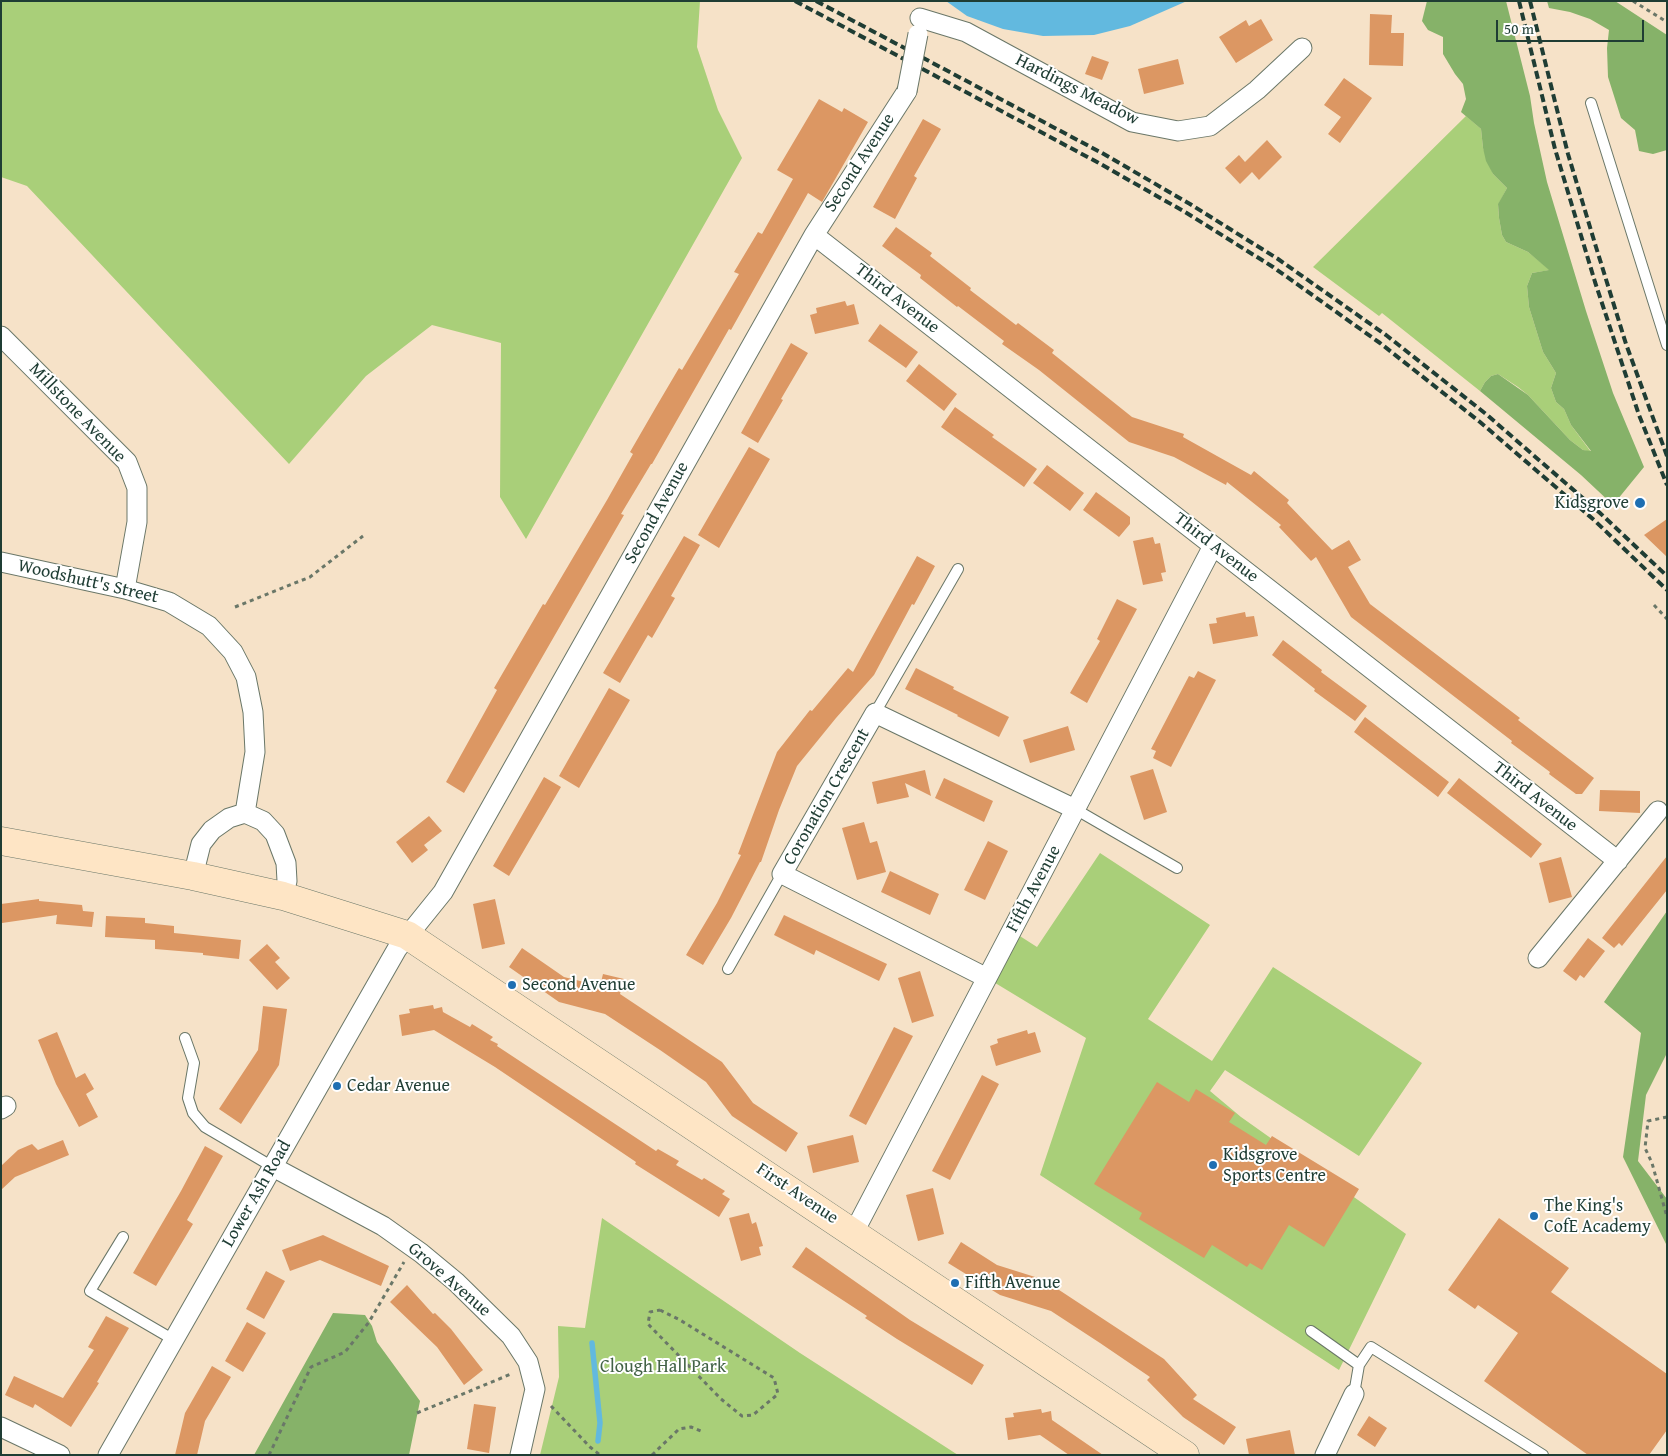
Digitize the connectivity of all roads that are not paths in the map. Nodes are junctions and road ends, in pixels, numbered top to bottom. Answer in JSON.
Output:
{"nodes":[{"id":1,"x":918,"y":18,"type":"edge"},
{"id":2,"x":1302,"y":48,"type":"dead end"},
{"id":3,"x":1591,"y":103,"type":"dead end"},
{"id":4,"x":814,"y":235,"type":"junction"},
{"id":5,"x":1,"y":336,"type":"edge"},
{"id":6,"x":1667,"y":345,"type":"edge"},
{"id":7,"x":1213,"y":546,"type":"junction"},
{"id":8,"x":1,"y":562,"type":"edge"},
{"id":9,"x":958,"y":569,"type":"dead end"},
{"id":10,"x":124,"y":589,"type":"junction"},
{"id":11,"x":875,"y":713,"type":"junction"},
{"id":12,"x":1075,"y":809,"type":"junction"},
{"id":13,"x":1658,"y":811,"type":"dead end"},
{"id":14,"x":245,"y":813,"type":"junction"},
{"id":15,"x":1,"y":840,"type":"edge"},
{"id":16,"x":1618,"y":861,"type":"junction"},
{"id":17,"x":1177,"y":868,"type":"dead end"},
{"id":18,"x":782,"y":874,"type":"junction"},
{"id":19,"x":192,"y":876,"type":"junction"},
{"id":20,"x":283,"y":896,"type":"junction"},
{"id":21,"x":407,"y":935,"type":"junction"},
{"id":22,"x":1538,"y":958,"type":"dead end"},
{"id":23,"x":728,"y":969,"type":"dead end"},
{"id":24,"x":988,"y":978,"type":"junction"},
{"id":25,"x":184,"y":1038,"type":"dead end"},
{"id":26,"x":273,"y":1168,"type":"junction"},
{"id":27,"x":854,"y":1232,"type":"junction"},
{"id":28,"x":123,"y":1237,"type":"dead end"},
{"id":29,"x":1311,"y":1331,"type":"dead end"},
{"id":30,"x":174,"y":1340,"type":"junction"},
{"id":31,"x":1359,"y":1365,"type":"junction"},
{"id":32,"x":1354,"y":1394,"type":"joint"},
{"id":33,"x":1,"y":1427,"type":"edge"},
{"id":34,"x":60,"y":1455,"type":"edge"},
{"id":35,"x":108,"y":1455,"type":"edge"},
{"id":36,"x":520,"y":1455,"type":"edge"},
{"id":37,"x":1185,"y":1455,"type":"edge"},
{"id":38,"x":1325,"y":1455,"type":"edge"},
{"id":39,"x":1543,"y":1455,"type":"edge"}],
"edges":[{"from":1,"to":2,"type":"street","name":"Hardings Meadow"},
{"from":1,"to":4,"type":"street","name":"Second Avenue","bridge":true},
{"from":3,"to":6,"type":"lane"},
{"from":4,"to":7,"type":"street","name":"Third Avenue"},
{"from":4,"to":21,"type":"street","name":"Second Avenue"},
{"from":5,"to":10,"type":"street","name":"Millstone Avenue"},
{"from":7,"to":12,"type":"street","name":"Fifth Avenue"},
{"from":7,"to":16,"type":"street","name":"Third Avenue"},
{"from":8,"to":10,"type":"street","name":"Woodshutt's Street"},
{"from":9,"to":11,"type":"lane"},
{"from":10,"to":14,"type":"street","name":"Woodshutt's Street"},
{"from":11,"to":12,"type":"street","name":"Coronation Crescent"},
{"from":11,"to":18,"type":"street","name":"Coronation Crescent"},
{"from":12,"to":17,"type":"lane"},
{"from":12,"to":24,"type":"street","name":"Fifth Avenue"},
{"from":13,"to":16,"type":"street"},
{"from":14,"to":19,"type":"street"},
{"from":14,"to":20,"type":"street"},
{"from":15,"to":19,"type":"main road"},
{"from":16,"to":22,"type":"street"},
{"from":18,"to":23,"type":"lane"},
{"from":18,"to":24,"type":"street","name":"Coronation Crescent"},
{"from":19,"to":20,"type":"main road"},
{"from":20,"to":21,"type":"main road"},
{"from":21,"to":26,"type":"street","name":"Lower Ash Road"},
{"from":21,"to":27,"type":"main road","name":"First Avenue"},
{"from":24,"to":27,"type":"street","name":"Fifth Avenue"},
{"from":25,"to":26,"type":"lane"},
{"from":26,"to":30,"type":"street","name":"Lower Ash Road"},
{"from":26,"to":36,"type":"street","name":"Grove Avenue"},
{"from":27,"to":37,"type":"main road","name":"First Avenue"},
{"from":28,"to":30,"type":"lane"},
{"from":29,"to":31,"type":"lane"},
{"from":30,"to":35,"type":"street","name":"Lower Ash Road"},
{"from":31,"to":32,"type":"lane"},
{"from":31,"to":39,"type":"lane"},
{"from":32,"to":38,"type":"street"},
{"from":33,"to":34,"type":"street"}]}
